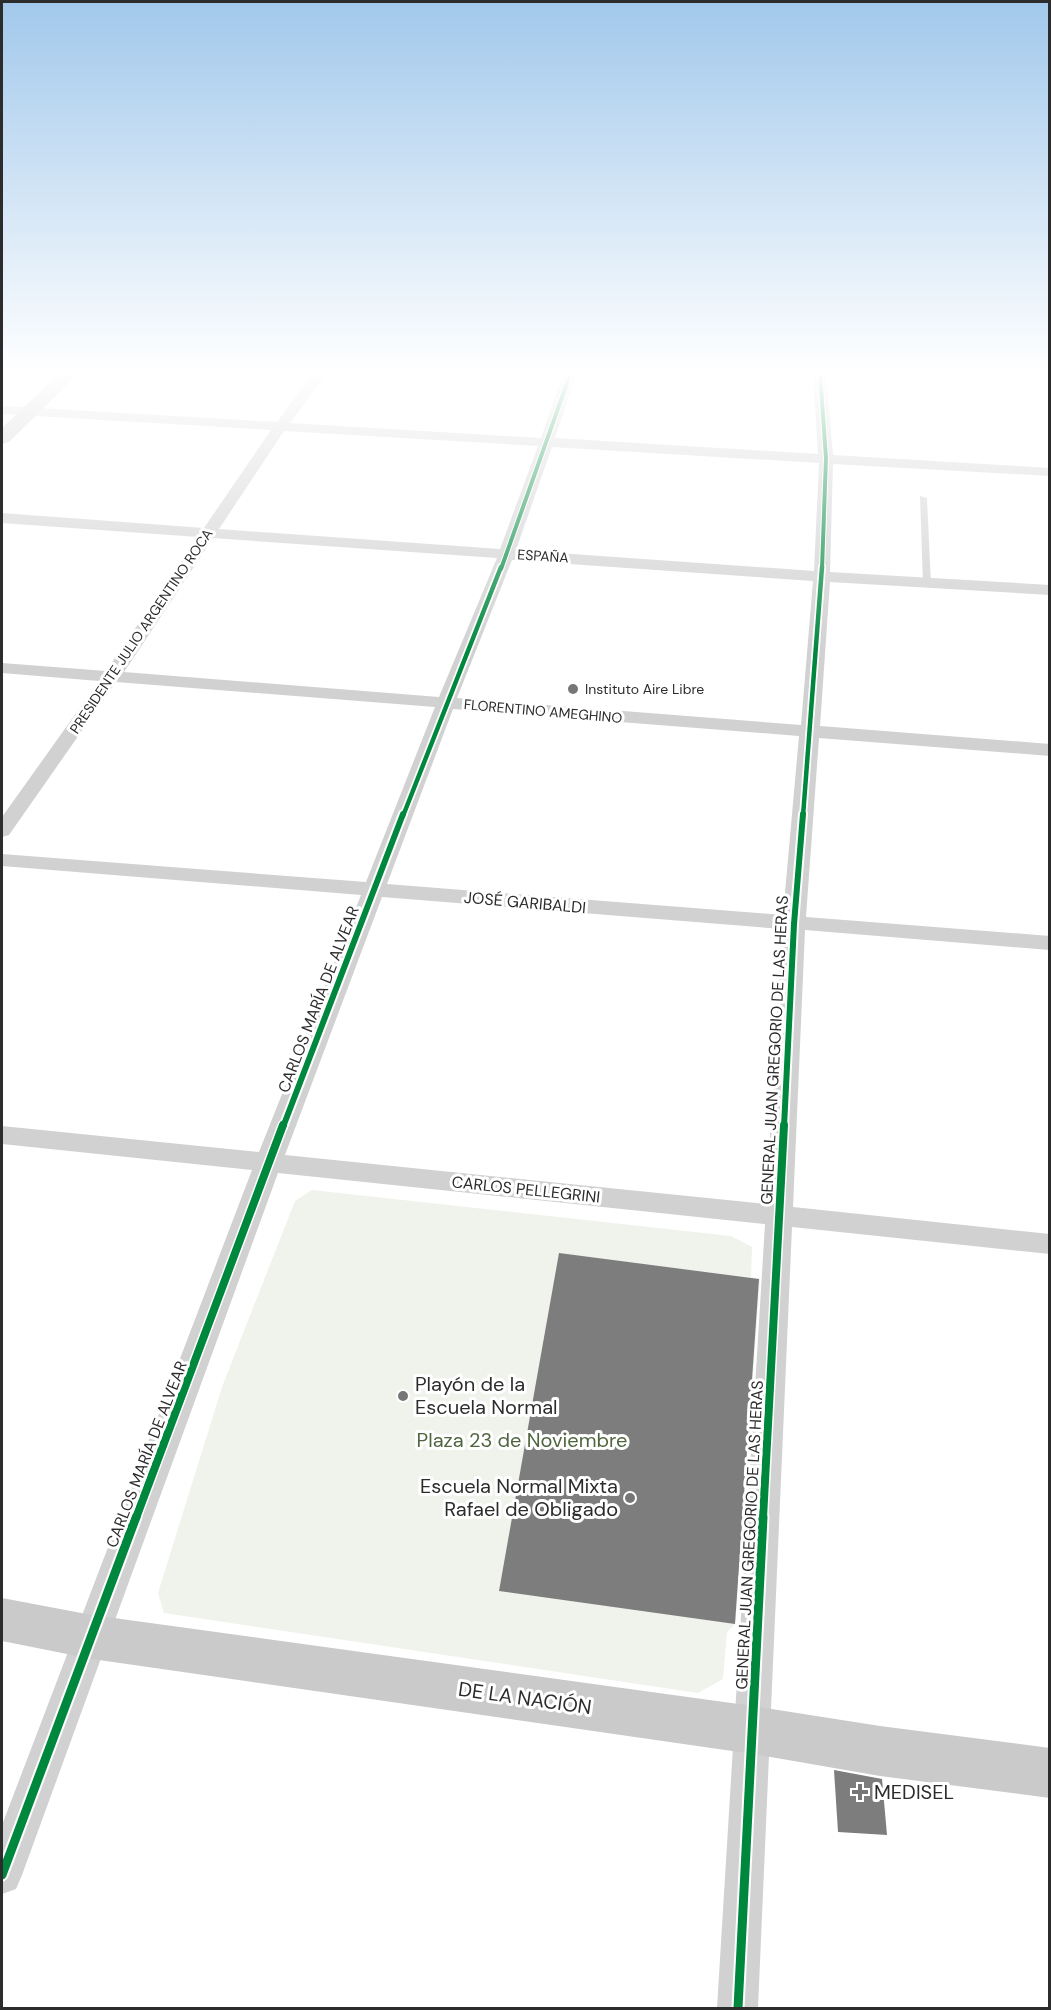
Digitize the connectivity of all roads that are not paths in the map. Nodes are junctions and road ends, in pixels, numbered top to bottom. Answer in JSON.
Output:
{"nodes":[{"id":1,"x":254,"y":466,"type":"edge"},
{"id":2,"x":539,"y":466,"type":"edge"},
{"id":3,"x":826,"y":466,"type":"edge"},
{"id":4,"x":951,"y":466,"type":"edge"},
{"id":5,"x":1050,"y":472,"type":"edge"},
{"id":6,"x":923,"y":498,"type":"dead end"},
{"id":7,"x":2,"y":518,"type":"edge"},
{"id":8,"x":209,"y":532,"type":"junction"},
{"id":9,"x":507,"y":553,"type":"junction"},
{"id":10,"x":822,"y":577,"type":"junction"},
{"id":11,"x":927,"y":584,"type":"junction"},
{"id":12,"x":1050,"y":591,"type":"edge"},
{"id":13,"x":2,"y":668,"type":"edge"},
{"id":14,"x":111,"y":677,"type":"junction"},
{"id":15,"x":446,"y":703,"type":"junction"},
{"id":16,"x":808,"y":732,"type":"junction"},
{"id":17,"x":1050,"y":750,"type":"edge"},
{"id":18,"x":2,"y":831,"type":"edge"},
{"id":19,"x":2,"y":860,"type":"edge"},
{"id":20,"x":375,"y":890,"type":"junction"},
{"id":21,"x":794,"y":924,"type":"junction"},
{"id":22,"x":1050,"y":943,"type":"edge"},
{"id":23,"x":2,"y":1135,"type":"edge"},
{"id":24,"x":269,"y":1162,"type":"junction"},
{"id":25,"x":778,"y":1215,"type":"junction"},
{"id":26,"x":1050,"y":1244,"type":"edge"},
{"id":27,"x":2,"y":1620,"type":"edge"},
{"id":28,"x":92,"y":1637,"type":"junction"},
{"id":29,"x":753,"y":1730,"type":"junction"},
{"id":30,"x":1050,"y":1773,"type":"edge"},
{"id":31,"x":2,"y":1875,"type":"edge"},
{"id":32,"x":738,"y":2008,"type":"edge"}],
"edges":[{"from":1,"to":8,"type":"street","name":"PRESIDENTE JULIO ARGENTINO ROCA"},
{"from":2,"to":9,"type":"street","name":"CARLOS MARÍA DE ALVEAR"},
{"from":3,"to":10,"type":"street","name":"GENERAL JUAN GREGORIO DE LAS HERAS"},
{"from":4,"to":5,"type":"street"},
{"from":6,"to":11,"type":"lane"},
{"from":7,"to":8,"type":"street","name":"ESPAÑA"},
{"from":8,"to":9,"type":"street","name":"ESPAÑA"},
{"from":8,"to":14,"type":"street","name":"PRESIDENTE JULIO ARGENTINO ROCA"},
{"from":9,"to":10,"type":"street","name":"ESPAÑA"},
{"from":9,"to":15,"type":"street","name":"CARLOS MARÍA DE ALVEAR"},
{"from":10,"to":11,"type":"street","name":"ESPAÑA"},
{"from":10,"to":16,"type":"street","name":"GENERAL JUAN GREGORIO DE LAS HERAS"},
{"from":11,"to":12,"type":"street","name":"ESPAÑA"},
{"from":13,"to":14,"type":"street","name":"FLORENTINO AMEGHINO"},
{"from":14,"to":15,"type":"street","name":"FLORENTINO AMEGHINO"},
{"from":14,"to":18,"type":"street","name":"PRESIDENTE JULIO ARGENTINO ROCA"},
{"from":15,"to":16,"type":"street","name":"FLORENTINO AMEGHINO"},
{"from":15,"to":20,"type":"street","name":"CARLOS MARÍA DE ALVEAR"},
{"from":16,"to":17,"type":"street","name":"FLORENTINO AMEGHINO"},
{"from":16,"to":21,"type":"street","name":"GENERAL JUAN GREGORIO DE LAS HERAS"},
{"from":19,"to":20,"type":"street","name":"JOSÉ GARIBALDI"},
{"from":20,"to":21,"type":"street","name":"JOSÉ GARIBALDI"},
{"from":20,"to":24,"type":"street","name":"CARLOS MARÍA DE ALVEAR"},
{"from":21,"to":22,"type":"street","name":"JOSÉ GARIBALDI"},
{"from":21,"to":25,"type":"street","name":"GENERAL JUAN GREGORIO DE LAS HERAS"},
{"from":23,"to":24,"type":"street","name":"CARLOS PELLEGRINI"},
{"from":24,"to":25,"type":"street","name":"CARLOS PELLEGRINI"},
{"from":24,"to":28,"type":"street","name":"CARLOS MARÍA DE ALVEAR"},
{"from":25,"to":26,"type":"street","name":"CARLOS PELLEGRINI"},
{"from":25,"to":29,"type":"street","name":"GENERAL JUAN GREGORIO DE LAS HERAS"},
{"from":27,"to":28,"type":"street","name":"DE LA NACIÓN"},
{"from":28,"to":29,"type":"street","name":"DE LA NACIÓN"},
{"from":28,"to":31,"type":"street","name":"CARLOS MARÍA DE ALVEAR"},
{"from":29,"to":30,"type":"street","name":"DE LA NACIÓN"},
{"from":29,"to":32,"type":"street","name":"GENERAL JUAN GREGORIO DE LAS HERAS"}]}
